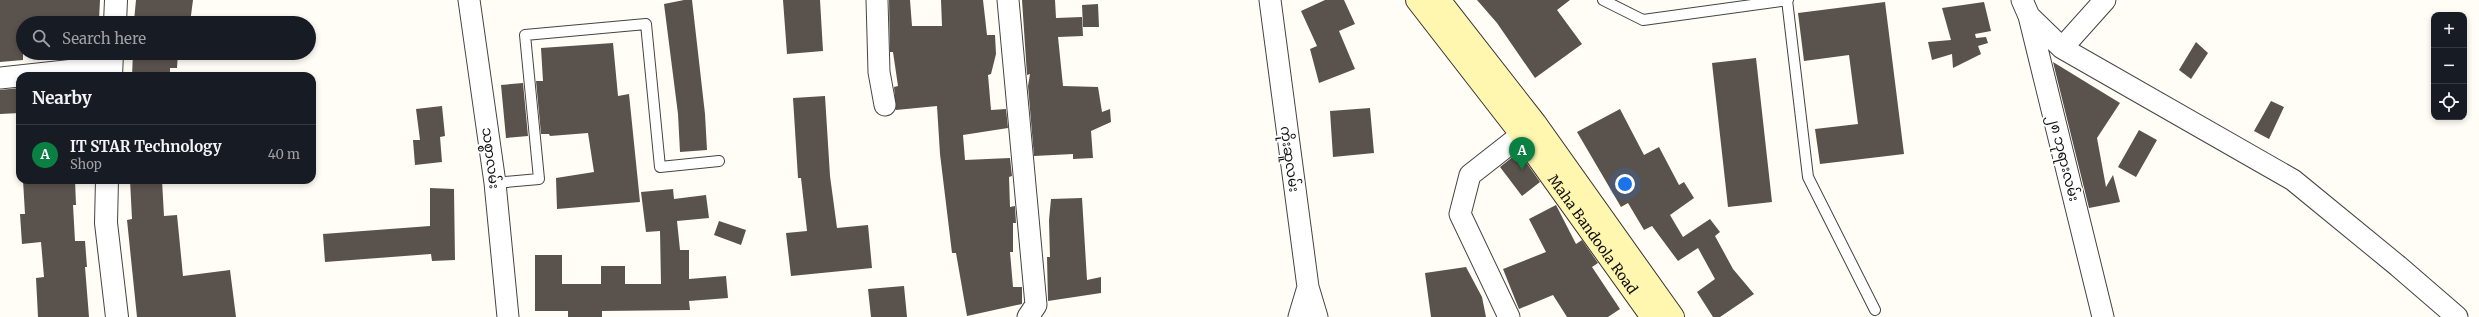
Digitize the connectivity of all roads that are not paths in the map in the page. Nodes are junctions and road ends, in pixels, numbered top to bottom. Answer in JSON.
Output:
{"nodes":[{"id":1,"x":116,"y":0,"type":"edge"},
{"id":2,"x":469,"y":0,"type":"edge"},
{"id":3,"x":877,"y":0,"type":"edge"},
{"id":4,"x":1008,"y":0,"type":"edge"},
{"id":5,"x":1270,"y":0,"type":"edge"},
{"id":6,"x":1417,"y":0,"type":"edge"},
{"id":7,"x":1439,"y":0,"type":"edge"},
{"id":8,"x":1603,"y":0,"type":"edge"},
{"id":9,"x":1787,"y":0,"type":"edge"},
{"id":10,"x":2105,"y":0,"type":"edge"},
{"id":11,"x":2026,"y":8,"type":"edge"},
{"id":12,"x":115,"y":16,"type":"edge"},
{"id":13,"x":2062,"y":48,"type":"junction"},
{"id":14,"x":111,"y":65,"type":"edge"},
{"id":15,"x":51,"y":72,"type":"edge"},
{"id":16,"x":16,"y":76,"type":"edge"},
{"id":17,"x":0,"y":78,"type":"edge"},
{"id":18,"x":885,"y":105,"type":"dead end"},
{"id":19,"x":1528,"y":129,"type":"junction"},
{"id":20,"x":719,"y":161,"type":"dead end"},
{"id":21,"x":494,"y":183,"type":"junction"},
{"id":22,"x":107,"y":184,"type":"edge"},
{"id":23,"x":1308,"y":287,"type":"junction"},
{"id":24,"x":1875,"y":310,"type":"dead end"},
{"id":25,"x":117,"y":317,"type":"edge"},
{"id":26,"x":508,"y":317,"type":"edge"},
{"id":27,"x":1028,"y":317,"type":"edge"},
{"id":28,"x":1299,"y":317,"type":"edge"},
{"id":29,"x":1317,"y":317,"type":"edge"},
{"id":30,"x":1508,"y":317,"type":"edge"},
{"id":31,"x":1652,"y":317,"type":"edge"},
{"id":32,"x":1673,"y":317,"type":"edge"},
{"id":33,"x":2103,"y":317,"type":"edge"},
{"id":34,"x":2457,"y":317,"type":"edge"}],
"edges":[{"from":1,"to":12,"type":"street"},
{"from":2,"to":21,"type":"street","name":"သစ္စာလမ်း"},
{"from":3,"to":18,"type":"street"},
{"from":4,"to":27,"type":"street"},
{"from":5,"to":23,"type":"street","name":"ကိုးဆူလမ်း"},
{"from":6,"to":19,"type":"main road","name":"Maha Bandoola Road"},
{"from":7,"to":19,"type":"main road","name":"Maha Bandoola Road"},
{"from":8,"to":9,"type":"lane"},
{"from":9,"to":24,"type":"lane"},
{"from":10,"to":13,"type":"street"},
{"from":11,"to":13,"type":"street"},
{"from":11,"to":33,"type":"street","name":"၂၈ ဘုရားလမ်း"},
{"from":13,"to":34,"type":"street"},
{"from":14,"to":15,"type":"street"},
{"from":16,"to":17,"type":"street"},
{"from":19,"to":30,"type":"street"},
{"from":19,"to":31,"type":"main road","name":"Maha Bandoola Road"},
{"from":19,"to":32,"type":"main road","name":"Maha Bandoola Road"},
{"from":20,"to":21,"type":"lane"},
{"from":21,"to":26,"type":"street","name":"သစ္စာလမ်း"},
{"from":22,"to":25,"type":"street"},
{"from":23,"to":28,"type":"street"},
{"from":23,"to":29,"type":"street","name":"ကိုးဆူလမ်း"}]}
